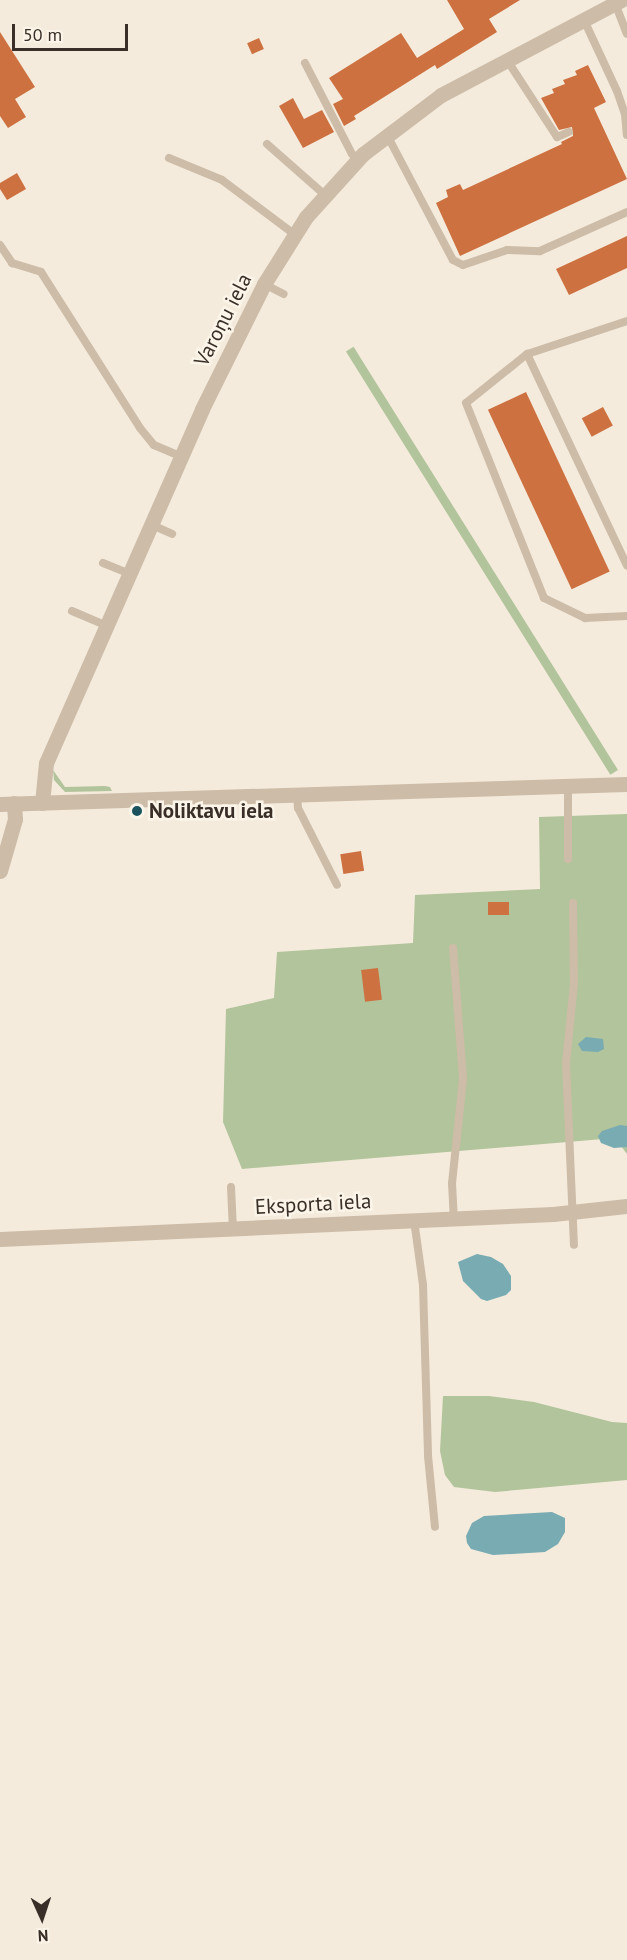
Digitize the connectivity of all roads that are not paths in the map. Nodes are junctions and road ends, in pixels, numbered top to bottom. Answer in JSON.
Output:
{"nodes":[{"id":1,"x":618,"y":2,"type":"edge"},
{"id":2,"x":584,"y":20,"type":"junction"},
{"id":3,"x":627,"y":34,"type":"edge"},
{"id":4,"x":507,"y":60,"type":"junction"},
{"id":5,"x":305,"y":63,"type":"dead end"},
{"id":6,"x":569,"y":132,"type":"dead end"},
{"id":7,"x":387,"y":134,"type":"junction"},
{"id":8,"x":627,"y":135,"type":"edge"},
{"id":9,"x":267,"y":144,"type":"dead end"},
{"id":10,"x":169,"y":158,"type":"dead end"},
{"id":11,"x":358,"y":159,"type":"junction"},
{"id":12,"x":324,"y":194,"type":"junction"},
{"id":13,"x":627,"y":212,"type":"edge"},
{"id":14,"x":294,"y":234,"type":"junction"},
{"id":15,"x":0,"y":244,"type":"edge"},
{"id":16,"x":264,"y":284,"type":"junction"},
{"id":17,"x":284,"y":294,"type":"dead end"},
{"id":18,"x":627,"y":321,"type":"edge"},
{"id":19,"x":527,"y":354,"type":"junction"},
{"id":20,"x":182,"y":458,"type":"junction"},
{"id":21,"x":152,"y":525,"type":"junction"},
{"id":22,"x":172,"y":534,"type":"dead end"},
{"id":23,"x":103,"y":563,"type":"dead end"},
{"id":24,"x":627,"y":566,"type":"edge"},
{"id":25,"x":130,"y":574,"type":"junction"},
{"id":26,"x":72,"y":611,"type":"dead end"},
{"id":27,"x":627,"y":616,"type":"edge"},
{"id":28,"x":107,"y":626,"type":"junction"},
{"id":29,"x":627,"y":784,"type":"edge"},
{"id":30,"x":568,"y":786,"type":"junction"},
{"id":31,"x":297,"y":794,"type":"junction"},
{"id":32,"x":42,"y":802,"type":"junction"},
{"id":33,"x":7,"y":804,"type":"edge"},
{"id":34,"x":567,"y":859,"type":"dead end"},
{"id":35,"x":0,"y":871,"type":"edge"},
{"id":36,"x":337,"y":885,"type":"dead end"},
{"id":37,"x":573,"y":903,"type":"dead end"},
{"id":38,"x":453,"y":948,"type":"dead end"},
{"id":39,"x":231,"y":1187,"type":"dead end"},
{"id":40,"x":627,"y":1206,"type":"edge"},
{"id":41,"x":572,"y":1212,"type":"junction"},
{"id":42,"x":454,"y":1218,"type":"junction"},
{"id":43,"x":414,"y":1220,"type":"junction"},
{"id":44,"x":233,"y":1229,"type":"junction"},
{"id":45,"x":0,"y":1239,"type":"edge"},
{"id":46,"x":574,"y":1245,"type":"dead end"},
{"id":47,"x":435,"y":1527,"type":"dead end"}],
"edges":[{"from":1,"to":2,"type":"street","name":"Varoņu iela"},
{"from":1,"to":3,"type":"lane"},
{"from":2,"to":4,"type":"street","name":"Varoņu iela"},
{"from":2,"to":8,"type":"lane"},
{"from":4,"to":6,"type":"lane"},
{"from":4,"to":7,"type":"street","name":"Varoņu iela"},
{"from":5,"to":11,"type":"lane"},
{"from":7,"to":11,"type":"street","name":"Varoņu iela"},
{"from":7,"to":13,"type":"lane"},
{"from":9,"to":12,"type":"lane"},
{"from":10,"to":14,"type":"lane"},
{"from":11,"to":12,"type":"street","name":"Varoņu iela"},
{"from":12,"to":14,"type":"street","name":"Varoņu iela"},
{"from":14,"to":16,"type":"street","name":"Varoņu iela"},
{"from":15,"to":20,"type":"lane"},
{"from":16,"to":17,"type":"lane"},
{"from":16,"to":20,"type":"street","name":"Varoņu iela"},
{"from":18,"to":19,"type":"lane"},
{"from":19,"to":24,"type":"lane"},
{"from":19,"to":27,"type":"lane"},
{"from":20,"to":21,"type":"street","name":"Varoņu iela"},
{"from":21,"to":22,"type":"lane"},
{"from":21,"to":25,"type":"street","name":"Varoņu iela"},
{"from":23,"to":25,"type":"lane"},
{"from":25,"to":28,"type":"street","name":"Varoņu iela"},
{"from":26,"to":28,"type":"lane"},
{"from":28,"to":32,"type":"street","name":"Varoņu iela"},
{"from":29,"to":30,"type":"street"},
{"from":30,"to":31,"type":"street"},
{"from":30,"to":34,"type":"lane"},
{"from":31,"to":32,"type":"street"},
{"from":31,"to":36,"type":"lane"},
{"from":32,"to":33,"type":"street"},
{"from":33,"to":35,"type":"street"},
{"from":37,"to":41,"type":"lane"},
{"from":38,"to":42,"type":"lane"},
{"from":39,"to":44,"type":"lane"},
{"from":40,"to":41,"type":"street","name":"Eksporta iela"},
{"from":41,"to":42,"type":"street","name":"Eksporta iela"},
{"from":41,"to":46,"type":"lane"},
{"from":42,"to":43,"type":"street","name":"Eksporta iela"},
{"from":43,"to":44,"type":"street","name":"Eksporta iela"},
{"from":43,"to":47,"type":"lane"},
{"from":44,"to":45,"type":"street","name":"Eksporta iela"}]}
